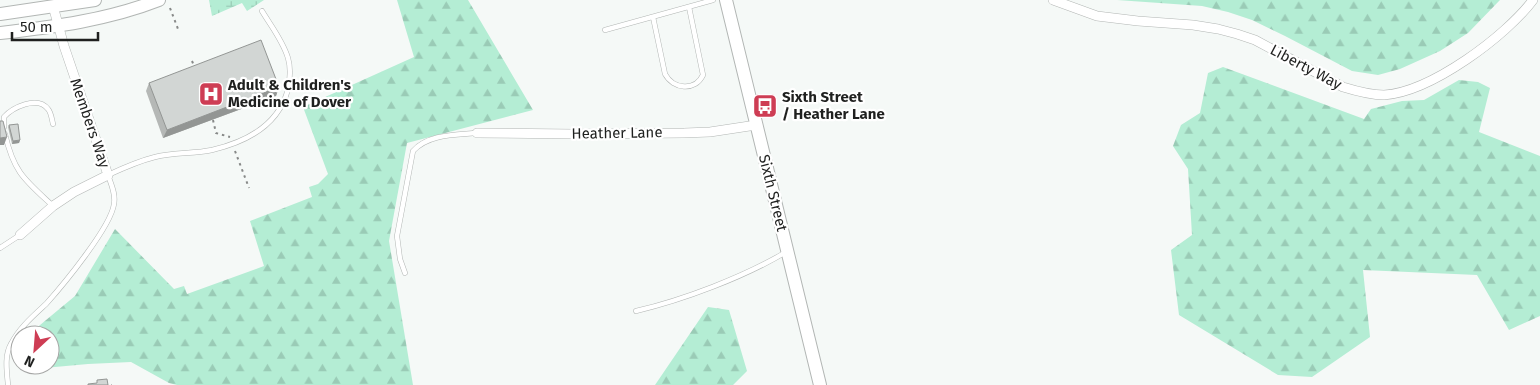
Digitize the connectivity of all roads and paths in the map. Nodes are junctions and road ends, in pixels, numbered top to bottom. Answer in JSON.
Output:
{"nodes":[{"id":1,"x":95,"y":0,"type":"edge"},
{"id":2,"x":159,"y":0,"type":"edge"},
{"id":3,"x":713,"y":0,"type":"edge"},
{"id":4,"x":726,"y":0,"type":"edge"},
{"id":5,"x":1053,"y":0,"type":"edge"},
{"id":6,"x":1533,"y":0,"type":"edge"},
{"id":7,"x":52,"y":3,"type":"edge"},
{"id":8,"x":689,"y":7,"type":"junction"},
{"id":9,"x":170,"y":8,"type":"dead end"},
{"id":10,"x":262,"y":11,"type":"dead end"},
{"id":11,"x":0,"y":14,"type":"edge"},
{"id":12,"x":653,"y":17,"type":"junction"},
{"id":13,"x":58,"y":26,"type":"junction"},
{"id":14,"x":178,"y":29,"type":"dead end"},
{"id":15,"x":605,"y":30,"type":"dead end"},
{"id":16,"x":0,"y":33,"type":"edge"},
{"id":17,"x":192,"y":61,"type":"dead end"},
{"id":18,"x":197,"y":72,"type":"edge"},
{"id":19,"x":53,"y":124,"type":"dead end"},
{"id":20,"x":756,"y":125,"type":"junction"},
{"id":21,"x":477,"y":133,"type":"joint"},
{"id":22,"x":108,"y":174,"type":"junction"},
{"id":23,"x":53,"y":206,"type":"junction"},
{"id":24,"x":20,"y":235,"type":"joint"},
{"id":25,"x":0,"y":248,"type":"edge"},
{"id":26,"x":787,"y":251,"type":"junction"},
{"id":27,"x":406,"y":273,"type":"dead end"},
{"id":28,"x":636,"y":311,"type":"dead end"},
{"id":29,"x":8,"y":385,"type":"edge"},
{"id":30,"x":98,"y":385,"type":"edge"},
{"id":31,"x":112,"y":385,"type":"edge"},
{"id":32,"x":820,"y":385,"type":"edge"}],
"edges":[{"from":1,"to":7,"type":"main road"},
{"from":2,"to":13,"type":"main road"},
{"from":3,"to":8,"type":"lane"},
{"from":4,"to":20,"type":"main road","name":"Sixth Street"},
{"from":5,"to":6,"type":"street","name":"Liberty Way"},
{"from":7,"to":11,"type":"main road"},
{"from":7,"to":13,"type":"street","name":"Members Way"},
{"from":8,"to":12,"type":"lane"},
{"from":8,"to":12,"type":"lane"},
{"from":9,"to":14,"type":"path"},
{"from":10,"to":22,"type":"lane"},
{"from":12,"to":15,"type":"lane"},
{"from":13,"to":16,"type":"main road"},
{"from":13,"to":22,"type":"street","name":"Members Way"},
{"from":17,"to":18,"type":"path"},
{"from":19,"to":23,"type":"lane"},
{"from":20,"to":21,"type":"street","name":"Heather Lane"},
{"from":20,"to":26,"type":"main road","name":"Sixth Street"},
{"from":21,"to":27,"type":"lane"},
{"from":22,"to":23,"type":"street","name":"Members Way"},
{"from":22,"to":29,"type":"lane"},
{"from":23,"to":24,"type":"street","name":"Members Way"},
{"from":24,"to":25,"type":"lane"},
{"from":26,"to":28,"type":"lane"},
{"from":26,"to":32,"type":"main road","name":"Sixth Street"},
{"from":30,"to":31,"type":"path"}]}
